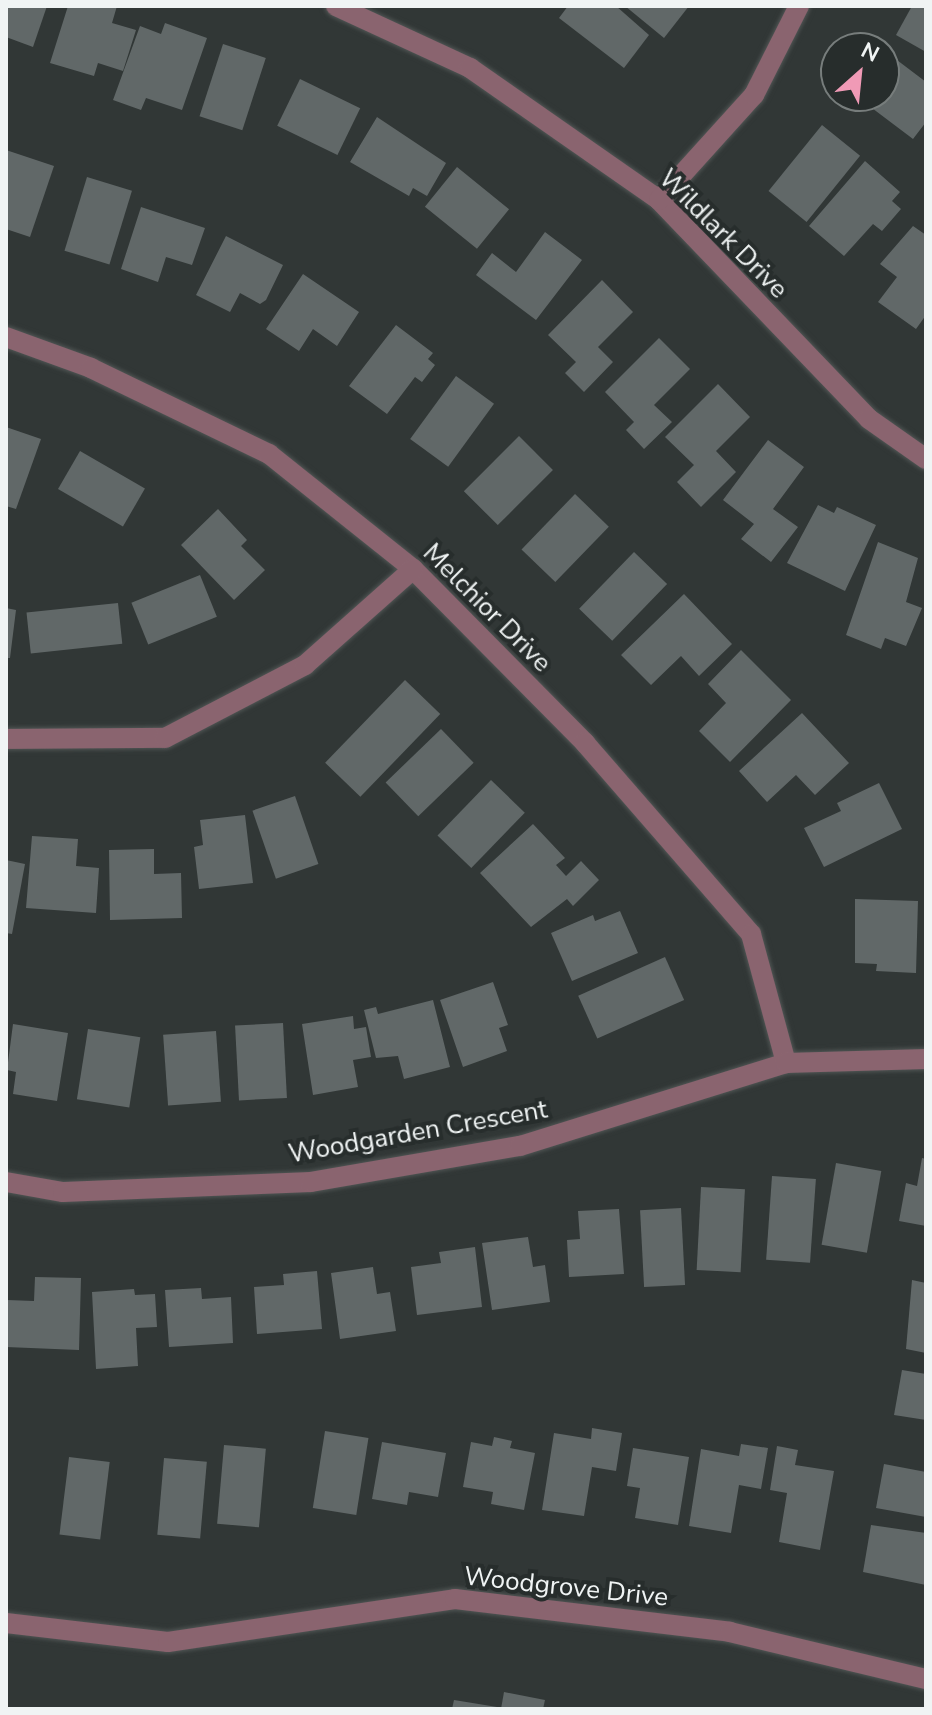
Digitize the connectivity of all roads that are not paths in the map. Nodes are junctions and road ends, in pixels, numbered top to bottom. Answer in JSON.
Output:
{"nodes":[{"id":1,"x":336,"y":6,"type":"edge"},
{"id":2,"x":799,"y":6,"type":"edge"},
{"id":3,"x":659,"y":200,"type":"junction"},
{"id":4,"x":6,"y":337,"type":"edge"},
{"id":5,"x":926,"y":459,"type":"edge"},
{"id":6,"x":413,"y":569,"type":"junction"},
{"id":7,"x":6,"y":739,"type":"edge"},
{"id":8,"x":926,"y":1059,"type":"edge"},
{"id":9,"x":786,"y":1063,"type":"junction"},
{"id":10,"x":6,"y":1182,"type":"edge"},
{"id":11,"x":6,"y":1623,"type":"edge"},
{"id":12,"x":926,"y":1679,"type":"edge"}],
"edges":[{"from":1,"to":3,"type":"street","name":"Wildlark Drive"},
{"from":2,"to":3,"type":"street"},
{"from":3,"to":5,"type":"street","name":"Wildlark Drive"},
{"from":4,"to":6,"type":"street","name":"Melchior Drive"},
{"from":6,"to":7,"type":"street"},
{"from":6,"to":9,"type":"street","name":"Melchior Drive"},
{"from":8,"to":9,"type":"street","name":"Woodgarden Crescent"},
{"from":9,"to":10,"type":"street","name":"Woodgarden Crescent"},
{"from":11,"to":12,"type":"street","name":"Woodgrove Drive"}]}
